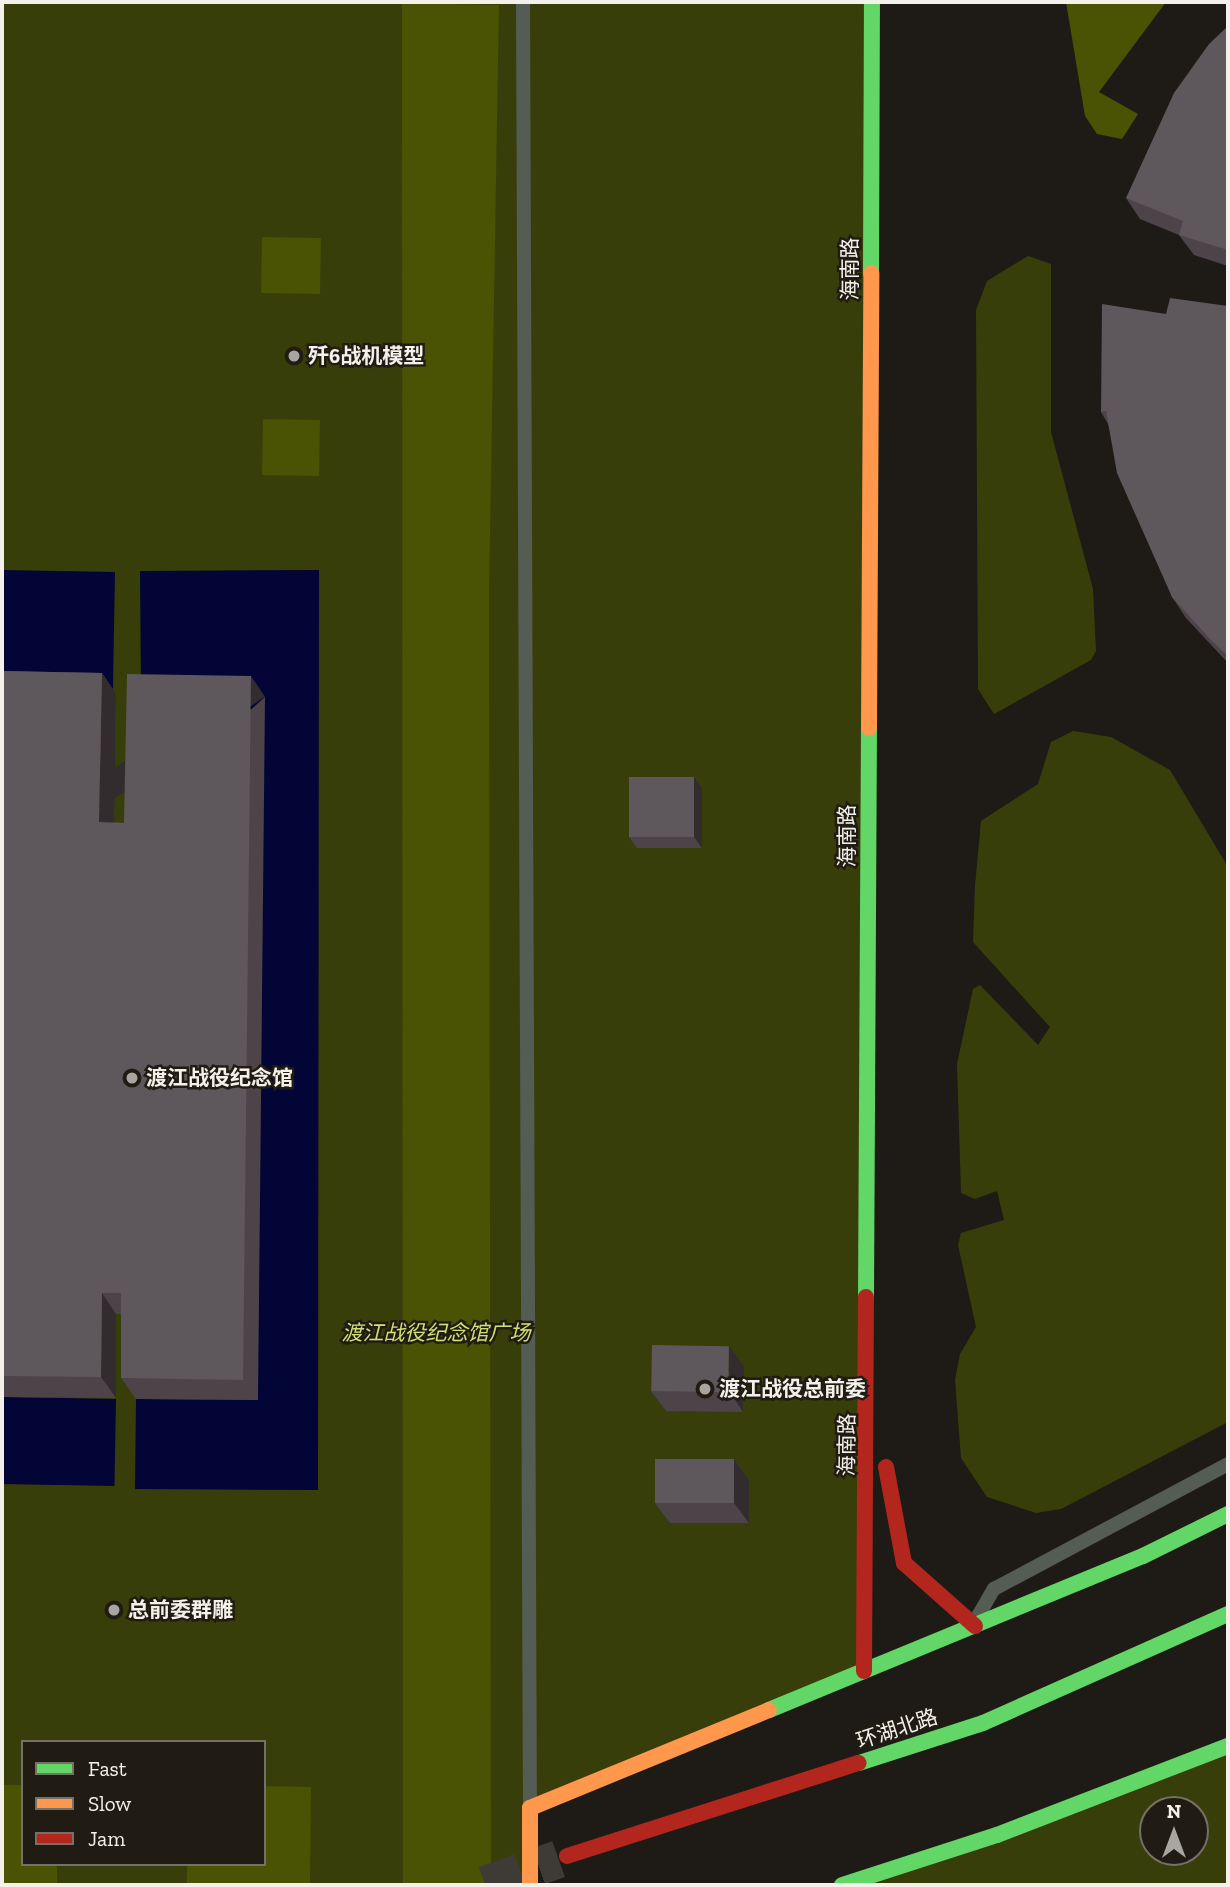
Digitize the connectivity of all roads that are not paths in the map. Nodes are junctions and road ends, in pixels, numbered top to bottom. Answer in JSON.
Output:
{"nodes":[{"id":1,"x":523,"y":2,"type":"edge"},
{"id":2,"x":872,"y":2,"type":"edge"},
{"id":3,"x":870,"y":1336,"type":"junction"},
{"id":4,"x":1228,"y":1464,"type":"edge"},
{"id":5,"x":1228,"y":1514,"type":"edge"},
{"id":6,"x":1228,"y":1614,"type":"edge"},
{"id":7,"x":975,"y":1626,"type":"junction"},
{"id":8,"x":864,"y":1671,"type":"junction"},
{"id":9,"x":1228,"y":1746,"type":"edge"},
{"id":10,"x":530,"y":1808,"type":"junction"},
{"id":11,"x":567,"y":1856,"type":"tunnel mouth"},
{"id":12,"x":530,"y":1885,"type":"edge"},
{"id":13,"x":842,"y":1885,"type":"edge"}],
"edges":[{"from":1,"to":10,"type":"lane"},
{"from":2,"to":3,"type":"street","name":"海南路"},
{"from":3,"to":7,"type":"street"},
{"from":3,"to":8,"type":"street","name":"海南路"},
{"from":4,"to":7,"type":"lane"},
{"from":5,"to":7,"type":"street"},
{"from":6,"to":11,"type":"street","name":"环湖北路"},
{"from":7,"to":8,"type":"street"},
{"from":8,"to":10,"type":"street"},
{"from":9,"to":13,"type":"street"},
{"from":10,"to":12,"type":"street"}]}
